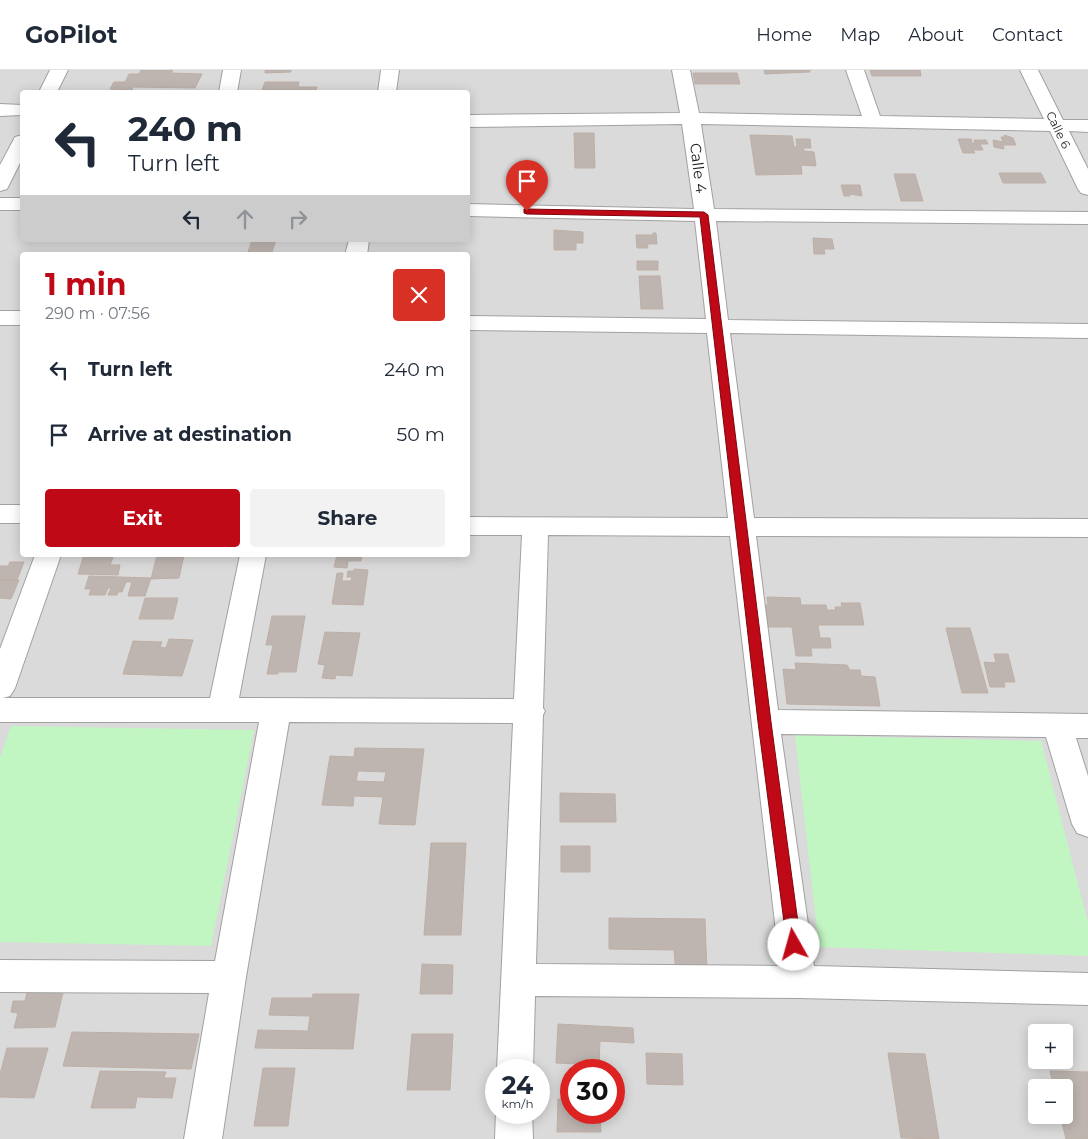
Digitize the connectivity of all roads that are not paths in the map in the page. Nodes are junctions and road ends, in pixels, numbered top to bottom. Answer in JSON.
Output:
{"nodes":[{"id":1,"x":59,"y":70,"type":"edge"},
{"id":2,"x":232,"y":70,"type":"edge"},
{"id":3,"x":390,"y":70,"type":"edge"},
{"id":4,"x":681,"y":70,"type":"edge"},
{"id":5,"x":855,"y":70,"type":"edge"},
{"id":6,"x":1029,"y":70,"type":"edge"},
{"id":7,"x":49,"y":90,"type":"edge"},
{"id":8,"x":228,"y":90,"type":"edge"},
{"id":9,"x":387,"y":90,"type":"edge"},
{"id":10,"x":0,"y":110,"type":"edge"},
{"id":11,"x":20,"y":110,"type":"edge"},
{"id":12,"x":690,"y":118,"type":"junction"},
{"id":13,"x":470,"y":121,"type":"edge"},
{"id":14,"x":873,"y":122,"type":"junction"},
{"id":15,"x":1056,"y":125,"type":"junction"},
{"id":16,"x":1088,"y":126,"type":"edge"},
{"id":17,"x":20,"y":145,"type":"edge"},
{"id":18,"x":0,"y":185,"type":"edge"},
{"id":19,"x":1088,"y":190,"type":"edge"},
{"id":20,"x":0,"y":204,"type":"edge"},
{"id":21,"x":20,"y":204,"type":"edge"},
{"id":22,"x":470,"y":210,"type":"edge"},
{"id":23,"x":704,"y":215,"type":"junction"},
{"id":24,"x":1088,"y":218,"type":"edge"},
{"id":25,"x":0,"y":318,"type":"edge"},
{"id":26,"x":20,"y":318,"type":"edge"},
{"id":27,"x":470,"y":323,"type":"edge"},
{"id":28,"x":717,"y":326,"type":"junction"},
{"id":29,"x":1088,"y":332,"type":"edge"},
{"id":30,"x":0,"y":514,"type":"edge"},
{"id":31,"x":20,"y":514,"type":"edge"},
{"id":32,"x":470,"y":526,"type":"edge"},
{"id":33,"x":535,"y":526,"type":"junction"},
{"id":34,"x":743,"y":527,"type":"junction"},
{"id":35,"x":1088,"y":528,"type":"edge"},
{"id":36,"x":47,"y":557,"type":"edge"},
{"id":37,"x":252,"y":557,"type":"edge"},
{"id":38,"x":0,"y":688,"type":"edge"},
{"id":39,"x":0,"y":710,"type":"edge"},
{"id":40,"x":276,"y":710,"type":"junction"},
{"id":41,"x":530,"y":710,"type":"junction"},
{"id":42,"x":222,"y":711,"type":"junction"},
{"id":43,"x":764,"y":722,"type":"junction"},
{"id":44,"x":1057,"y":726,"type":"junction"},
{"id":45,"x":1088,"y":726,"type":"edge"},
{"id":46,"x":1088,"y":824,"type":"edge"},
{"id":47,"x":0,"y":976,"type":"edge"},
{"id":48,"x":229,"y":976,"type":"junction"},
{"id":49,"x":518,"y":980,"type":"junction"},
{"id":50,"x":799,"y":982,"type":"junction"},
{"id":51,"x":1088,"y":989,"type":"edge"},
{"id":52,"x":515,"y":1059,"type":"edge"},
{"id":53,"x":514,"y":1124,"type":"edge"},
{"id":54,"x":203,"y":1139,"type":"edge"},
{"id":55,"x":514,"y":1139,"type":"edge"}],
"edges":[{"from":1,"to":7,"type":"street"},
{"from":2,"to":8,"type":"street"},
{"from":3,"to":9,"type":"street"},
{"from":4,"to":12,"type":"street","name":"Calle 4"},
{"from":5,"to":14,"type":"street"},
{"from":6,"to":15,"type":"street","name":"Calle 6"},
{"from":10,"to":11,"type":"street"},
{"from":12,"to":13,"type":"street"},
{"from":12,"to":14,"type":"street"},
{"from":12,"to":23,"type":"street","name":"Calle 4"},
{"from":14,"to":15,"type":"street"},
{"from":15,"to":16,"type":"street"},
{"from":15,"to":19,"type":"street","name":"Calle 6"},
{"from":17,"to":18,"type":"street"},
{"from":20,"to":21,"type":"street"},
{"from":22,"to":23,"type":"street"},
{"from":23,"to":24,"type":"street"},
{"from":23,"to":28,"type":"street","name":"Calle 4"},
{"from":25,"to":26,"type":"street"},
{"from":27,"to":28,"type":"street"},
{"from":28,"to":29,"type":"street"},
{"from":28,"to":34,"type":"street","name":"Calle 4"},
{"from":30,"to":31,"type":"street"},
{"from":32,"to":33,"type":"street"},
{"from":33,"to":34,"type":"street"},
{"from":33,"to":41,"type":"street"},
{"from":34,"to":35,"type":"street"},
{"from":34,"to":43,"type":"street","name":"Calle 4"},
{"from":36,"to":38,"type":"street"},
{"from":37,"to":42,"type":"street"},
{"from":39,"to":42,"type":"street"},
{"from":40,"to":41,"type":"street"},
{"from":40,"to":42,"type":"street"},
{"from":40,"to":48,"type":"street"},
{"from":41,"to":49,"type":"street"},
{"from":43,"to":44,"type":"street"},
{"from":43,"to":50,"type":"street","name":"Calle 4"},
{"from":44,"to":45,"type":"street"},
{"from":44,"to":46,"type":"street"},
{"from":47,"to":48,"type":"street"},
{"from":48,"to":54,"type":"street"},
{"from":49,"to":50,"type":"street"},
{"from":49,"to":52,"type":"street"},
{"from":50,"to":51,"type":"street"},
{"from":53,"to":55,"type":"street"}]}
